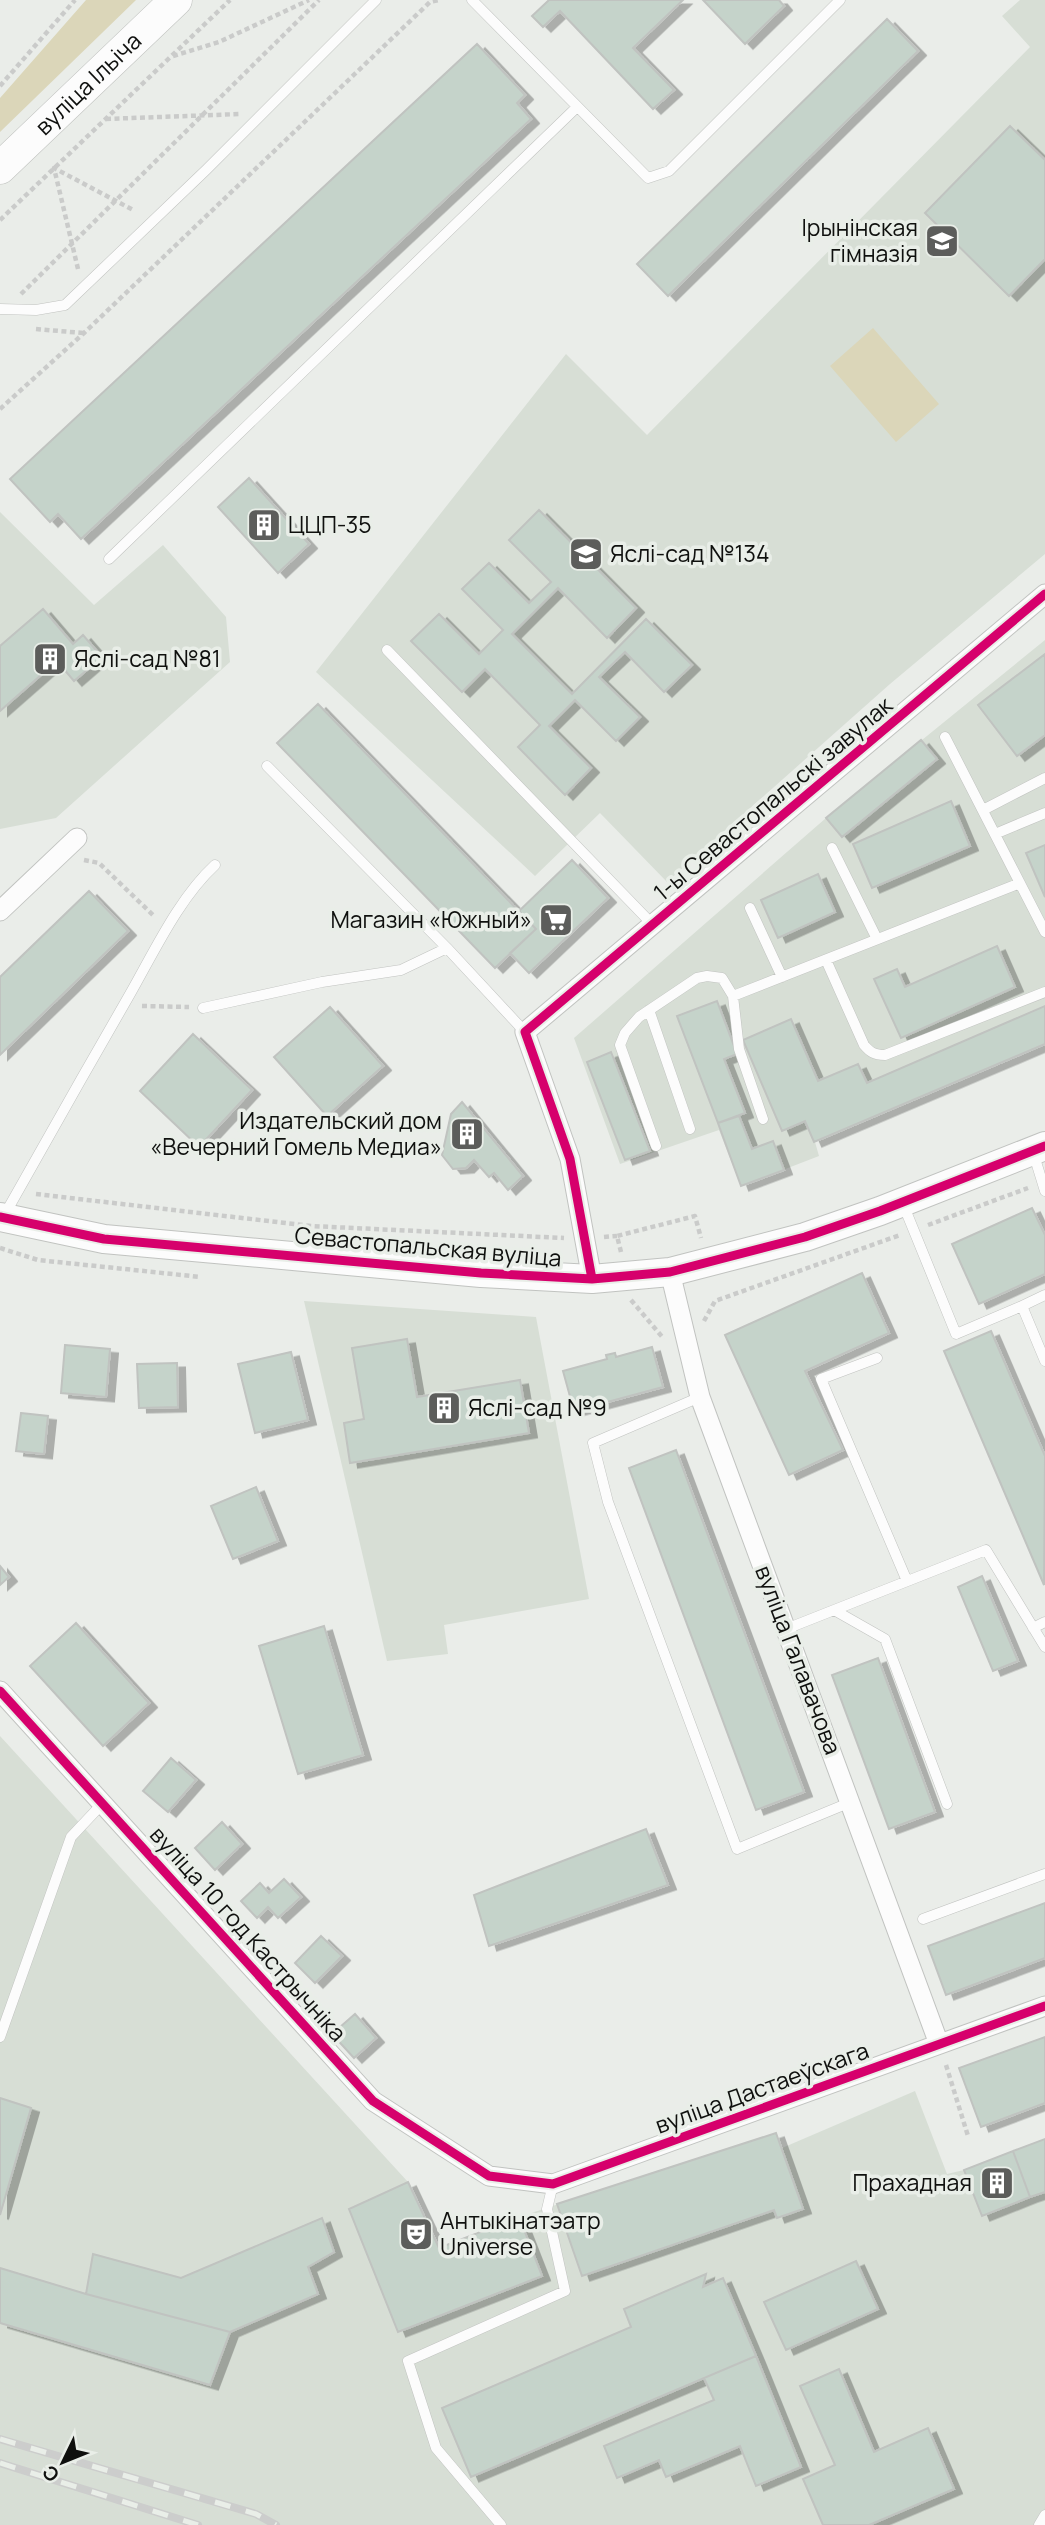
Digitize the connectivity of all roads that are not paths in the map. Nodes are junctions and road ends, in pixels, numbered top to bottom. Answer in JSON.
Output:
{"nodes":[{"id":1,"x":176,"y":0,"type":"edge"},
{"id":2,"x":376,"y":0,"type":"edge"},
{"id":3,"x":472,"y":0,"type":"edge"},
{"id":4,"x":840,"y":0,"type":"edge"},
{"id":5,"x":577,"y":107,"type":"junction"},
{"id":6,"x":0,"y":168,"type":"edge"},
{"id":7,"x":3,"y":309,"type":"edge"},
{"id":8,"x":109,"y":559,"type":"dead end"},
{"id":9,"x":1045,"y":594,"type":"edge"},
{"id":10,"x":387,"y":650,"type":"dead end"},
{"id":11,"x":945,"y":737,"type":"dead end"},
{"id":12,"x":267,"y":766,"type":"dead end"},
{"id":13,"x":1045,"y":778,"type":"edge"},
{"id":14,"x":982,"y":810,"type":"junction"},
{"id":15,"x":1045,"y":813,"type":"edge"},
{"id":16,"x":995,"y":834,"type":"junction"},
{"id":17,"x":77,"y":838,"type":"dead end"},
{"id":18,"x":832,"y":848,"type":"dead end"},
{"id":19,"x":215,"y":865,"type":"dead end"},
{"id":20,"x":1020,"y":883,"type":"junction"},
{"id":21,"x":750,"y":908,"type":"dead end"},
{"id":22,"x":0,"y":911,"type":"edge"},
{"id":23,"x":653,"y":925,"type":"junction"},
{"id":24,"x":1045,"y":932,"type":"edge"},
{"id":25,"x":877,"y":939,"type":"junction"},
{"id":26,"x":447,"y":948,"type":"junction"},
{"id":27,"x":826,"y":960,"type":"junction"},
{"id":28,"x":782,"y":977,"type":"junction"},
{"id":29,"x":1045,"y":992,"type":"edge"},
{"id":30,"x":733,"y":996,"type":"junction"},
{"id":31,"x":203,"y":1008,"type":"road end"},
{"id":32,"x":649,"y":1010,"type":"junction"},
{"id":33,"x":525,"y":1032,"type":"junction"},
{"id":34,"x":763,"y":1119,"type":"dead end"},
{"id":35,"x":690,"y":1129,"type":"dead end"},
{"id":36,"x":656,"y":1146,"type":"dead end"},
{"id":37,"x":1039,"y":1148,"type":"edge"},
{"id":38,"x":1043,"y":1187,"type":"edge"},
{"id":39,"x":902,"y":1201,"type":"junction"},
{"id":40,"x":1,"y":1217,"type":"edge"},
{"id":41,"x":670,"y":1272,"type":"junction"},
{"id":42,"x":592,"y":1279,"type":"junction"},
{"id":43,"x":1045,"y":1295,"type":"edge"},
{"id":44,"x":1022,"y":1306,"type":"junction"},
{"id":45,"x":877,"y":1358,"type":"dead end"},
{"id":46,"x":1045,"y":1361,"type":"edge"},
{"id":47,"x":699,"y":1397,"type":"junction"},
{"id":48,"x":907,"y":1581,"type":"junction"},
{"id":49,"x":834,"y":1610,"type":"junction"},
{"id":50,"x":1045,"y":1622,"type":"edge"},
{"id":51,"x":1033,"y":1628,"type":"junction"},
{"id":52,"x":786,"y":1629,"type":"junction"},
{"id":53,"x":1045,"y":1647,"type":"edge"},
{"id":54,"x":0,"y":1691,"type":"edge"},
{"id":55,"x":851,"y":1802,"type":"junction"},
{"id":56,"x":104,"y":1803,"type":"junction"},
{"id":57,"x":947,"y":1804,"type":"dead end"},
{"id":58,"x":1045,"y":1874,"type":"edge"},
{"id":59,"x":923,"y":1919,"type":"dead end"},
{"id":60,"x":1045,"y":2006,"type":"edge"},
{"id":61,"x":0,"y":2037,"type":"edge"},
{"id":62,"x":939,"y":2044,"type":"junction"},
{"id":63,"x":489,"y":2176,"type":"joint"},
{"id":64,"x":553,"y":2184,"type":"junction"},
{"id":65,"x":1045,"y":2515,"type":"edge"},
{"id":66,"x":500,"y":2525,"type":"edge"},
{"id":67,"x":1038,"y":2525,"type":"edge"}],
"edges":[{"from":1,"to":6,"type":"main road","name":"вуліца Ільіча"},
{"from":2,"to":7,"type":"lane"},
{"from":3,"to":5,"type":"lane"},
{"from":4,"to":5,"type":"lane"},
{"from":5,"to":8,"type":"lane"},
{"from":9,"to":23,"type":"street","name":"1-ы Севастопальскі завулак"},
{"from":10,"to":23,"type":"lane"},
{"from":11,"to":14,"type":"lane"},
{"from":12,"to":26,"type":"lane"},
{"from":13,"to":14,"type":"lane"},
{"from":14,"to":16,"type":"lane"},
{"from":15,"to":16,"type":"lane"},
{"from":16,"to":20,"type":"lane"},
{"from":17,"to":22,"type":"street"},
{"from":18,"to":25,"type":"lane"},
{"from":19,"to":40,"type":"lane"},
{"from":20,"to":24,"type":"lane"},
{"from":20,"to":25,"type":"lane"},
{"from":21,"to":28,"type":"lane"},
{"from":23,"to":33,"type":"street","name":"1-ы Севастопальскі завулак"},
{"from":25,"to":27,"type":"lane"},
{"from":26,"to":31,"type":"lane"},
{"from":26,"to":33,"type":"lane"},
{"from":27,"to":28,"type":"lane"},
{"from":27,"to":29,"type":"lane"},
{"from":28,"to":30,"type":"lane"},
{"from":30,"to":32,"type":"lane"},
{"from":30,"to":34,"type":"lane"},
{"from":32,"to":35,"type":"lane"},
{"from":32,"to":36,"type":"lane"},
{"from":33,"to":42,"type":"street"},
{"from":37,"to":38,"type":"lane"},
{"from":37,"to":39,"type":"street","name":"Севастопальская вуліца"},
{"from":39,"to":41,"type":"street","name":"Севастопальская вуліца"},
{"from":39,"to":44,"type":"lane"},
{"from":40,"to":42,"type":"street","name":"Севастопальская вуліца"},
{"from":41,"to":42,"type":"street","name":"Севастопальская вуліца"},
{"from":41,"to":47,"type":"street","name":"вуліца Галавачова"},
{"from":43,"to":44,"type":"lane"},
{"from":44,"to":46,"type":"lane"},
{"from":45,"to":48,"type":"lane"},
{"from":47,"to":52,"type":"street","name":"вуліца Галавачова"},
{"from":47,"to":55,"type":"lane"},
{"from":48,"to":49,"type":"lane"},
{"from":48,"to":51,"type":"lane"},
{"from":49,"to":52,"type":"lane"},
{"from":49,"to":57,"type":"lane"},
{"from":50,"to":51,"type":"lane"},
{"from":51,"to":53,"type":"lane"},
{"from":52,"to":55,"type":"street","name":"вуліца Галавачова"},
{"from":54,"to":56,"type":"street","name":"вуліца 10 год Кастрычніка"},
{"from":55,"to":62,"type":"street","name":"вуліца Галавачова"},
{"from":56,"to":61,"type":"lane"},
{"from":56,"to":63,"type":"street","name":"вуліца 10 год Кастрычніка"},
{"from":58,"to":59,"type":"lane"},
{"from":60,"to":62,"type":"street","name":"вуліца Дастаеўскага"},
{"from":62,"to":64,"type":"street","name":"вуліца Дастаеўскага"},
{"from":63,"to":64,"type":"street","name":"вуліца Дастаеўскага"},
{"from":64,"to":66,"type":"lane"},
{"from":65,"to":67,"type":"lane"}]}
